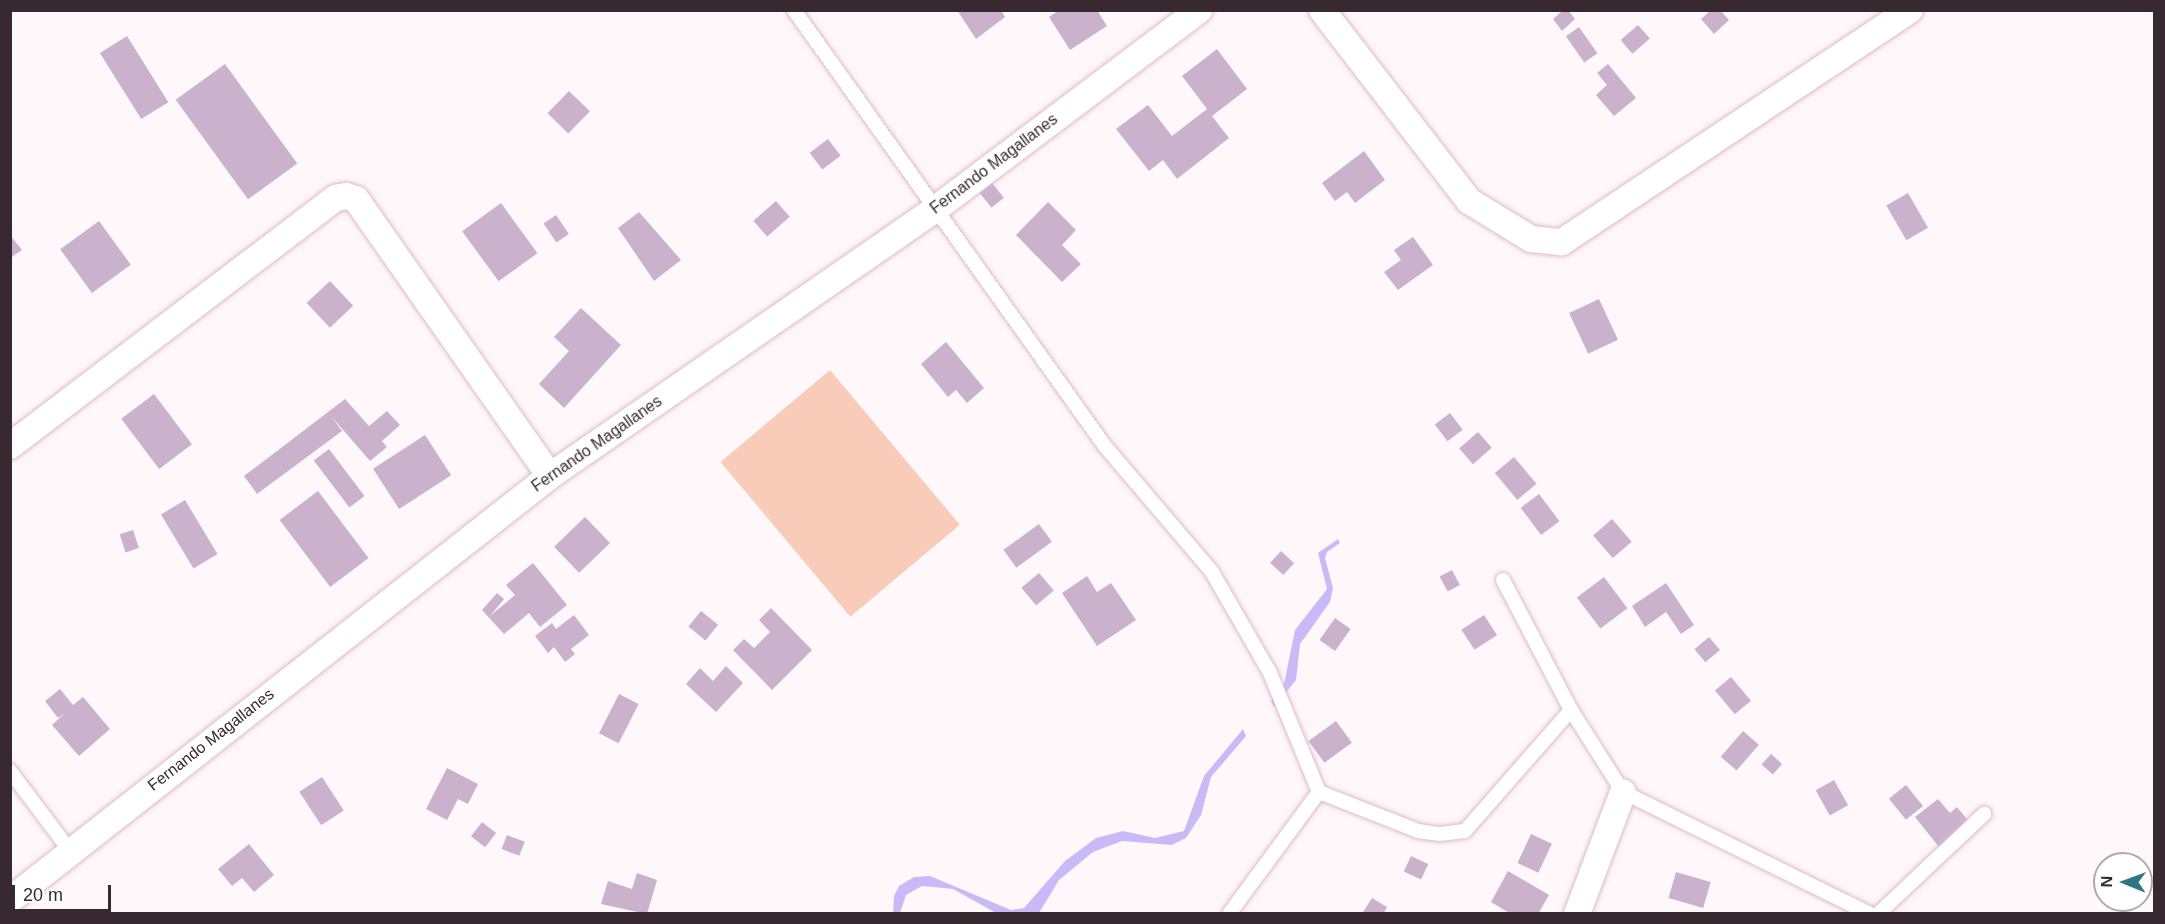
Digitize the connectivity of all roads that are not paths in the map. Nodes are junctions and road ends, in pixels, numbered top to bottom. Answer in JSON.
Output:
{"nodes":[{"id":1,"x":794,"y":10,"type":"edge"},
{"id":2,"x":1199,"y":10,"type":"edge"},
{"id":3,"x":1322,"y":10,"type":"edge"},
{"id":4,"x":1910,"y":10,"type":"edge"},
{"id":5,"x":934,"y":210,"type":"junction"},
{"id":6,"x":10,"y":446,"type":"edge"},
{"id":7,"x":550,"y":476,"type":"junction"},
{"id":8,"x":1503,"y":580,"type":"dead end"},
{"id":9,"x":1571,"y":710,"type":"junction"},
{"id":10,"x":10,"y":771,"type":"edge"},
{"id":11,"x":1319,"y":792,"type":"junction"},
{"id":12,"x":1623,"y":792,"type":"junction"},
{"id":13,"x":1984,"y":814,"type":"dead end"},
{"id":14,"x":70,"y":851,"type":"junction"},
{"id":15,"x":10,"y":900,"type":"edge"},
{"id":16,"x":1229,"y":914,"type":"edge"},
{"id":17,"x":1577,"y":914,"type":"edge"},
{"id":18,"x":1870,"y":914,"type":"edge"},
{"id":19,"x":1878,"y":914,"type":"edge"}],
"edges":[{"from":1,"to":5,"type":"lane"},
{"from":2,"to":5,"type":"street","name":"Fernando Magallanes"},
{"from":3,"to":4,"type":"street"},
{"from":5,"to":7,"type":"street","name":"Fernando Magallanes"},
{"from":5,"to":11,"type":"lane"},
{"from":6,"to":7,"type":"street"},
{"from":7,"to":14,"type":"street","name":"Fernando Magallanes"},
{"from":8,"to":9,"type":"lane"},
{"from":9,"to":11,"type":"lane"},
{"from":9,"to":12,"type":"lane"},
{"from":10,"to":14,"type":"lane"},
{"from":11,"to":16,"type":"lane"},
{"from":12,"to":17,"type":"street"},
{"from":12,"to":18,"type":"lane"},
{"from":13,"to":19,"type":"lane"},
{"from":14,"to":15,"type":"street","name":"Fernando Magallanes"}]}
